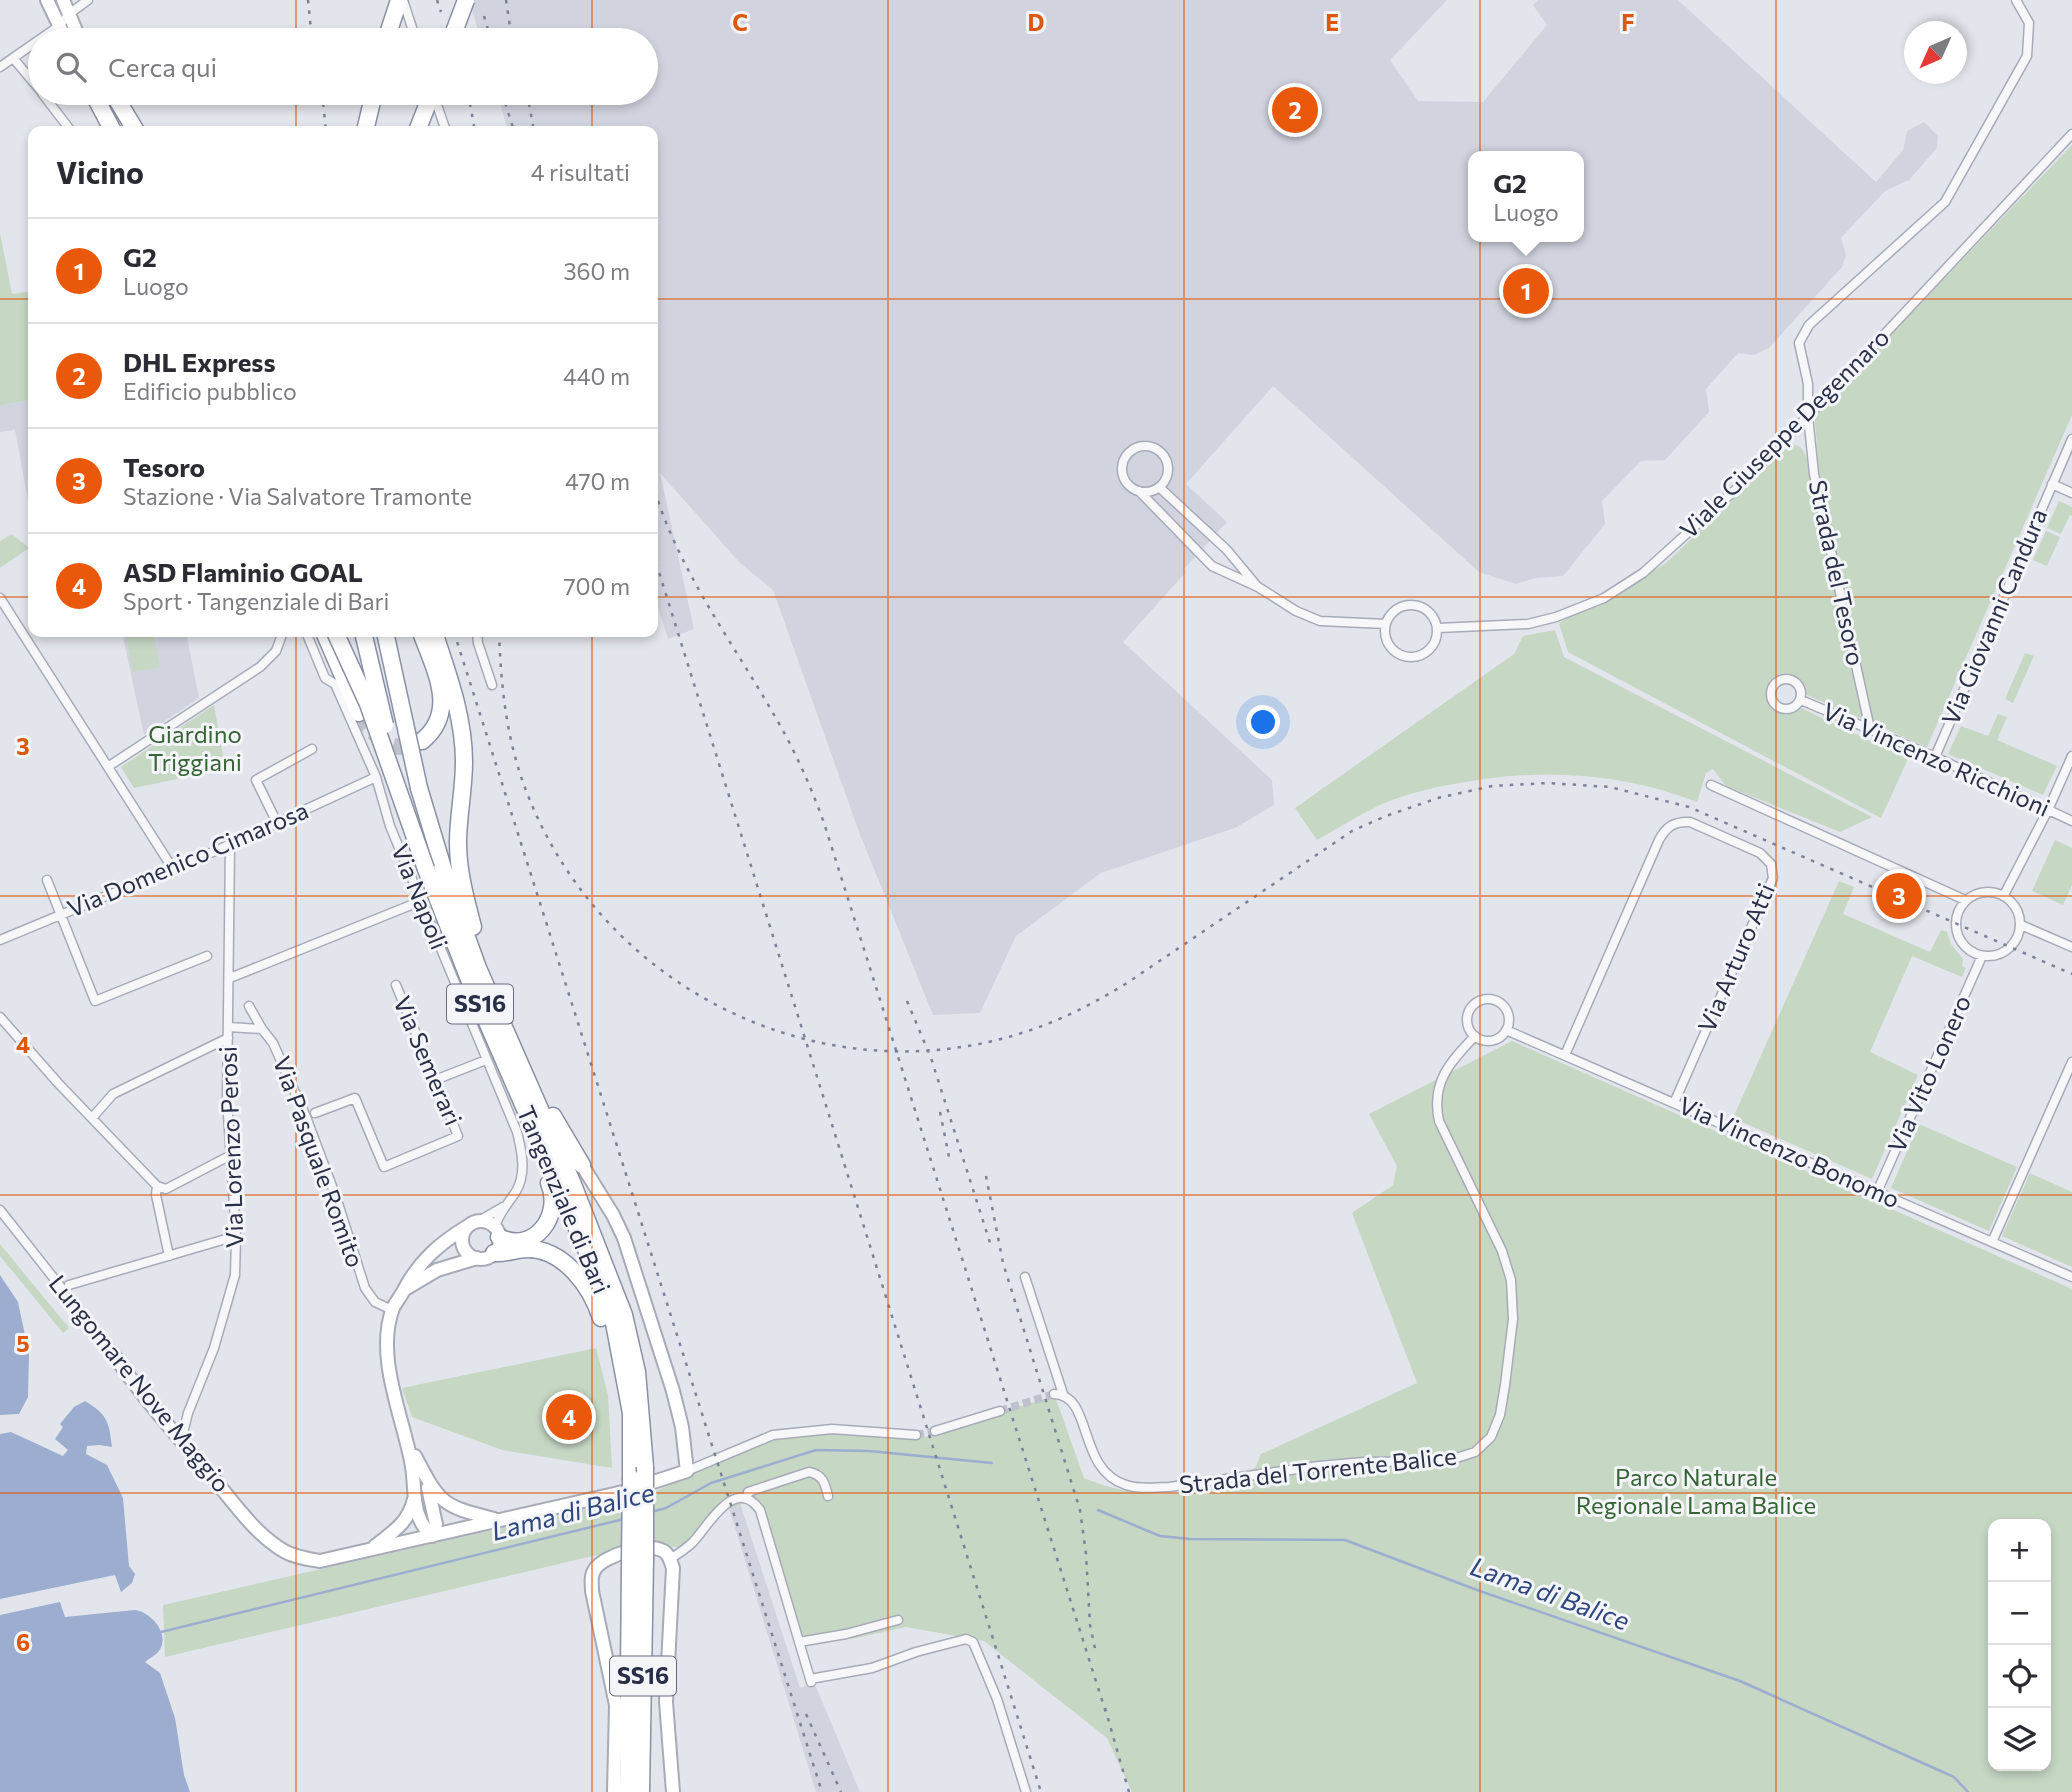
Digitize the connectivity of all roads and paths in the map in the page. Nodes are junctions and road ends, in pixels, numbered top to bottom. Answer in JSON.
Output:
{"nodes":[{"id":1,"x":47,"y":0,"type":"edge"},
{"id":2,"x":63,"y":0,"type":"edge"},
{"id":3,"x":88,"y":0,"type":"edge"},
{"id":4,"x":401,"y":0,"type":"edge"},
{"id":5,"x":467,"y":0,"type":"edge"},
{"id":6,"x":2016,"y":0,"type":"edge"},
{"id":7,"x":69,"y":14,"type":"junction"},
{"id":8,"x":59,"y":26,"type":"junction"},
{"id":9,"x":56,"y":28,"type":"edge"},
{"id":10,"x":75,"y":28,"type":"edge"},
{"id":11,"x":390,"y":28,"type":"edge"},
{"id":12,"x":412,"y":28,"type":"edge"},
{"id":13,"x":456,"y":28,"type":"edge"},
{"id":14,"x":28,"y":48,"type":"edge"},
{"id":15,"x":13,"y":58,"type":"junction"},
{"id":16,"x":0,"y":67,"type":"edge"},
{"id":17,"x":28,"y":76,"type":"edge"},
{"id":18,"x":52,"y":105,"type":"edge"},
{"id":19,"x":95,"y":105,"type":"edge"},
{"id":20,"x":98,"y":105,"type":"edge"},
{"id":21,"x":112,"y":105,"type":"edge"},
{"id":22,"x":120,"y":105,"type":"edge"},
{"id":23,"x":371,"y":105,"type":"edge"},
{"id":24,"x":427,"y":105,"type":"edge"},
{"id":25,"x":436,"y":105,"type":"edge"},
{"id":26,"x":67,"y":126,"type":"edge"},
{"id":27,"x":103,"y":126,"type":"edge"},
{"id":28,"x":110,"y":126,"type":"edge"},
{"id":29,"x":122,"y":126,"type":"edge"},
{"id":30,"x":133,"y":126,"type":"edge"},
{"id":31,"x":366,"y":126,"type":"edge"},
{"id":32,"x":419,"y":126,"type":"edge"},
{"id":33,"x":444,"y":126,"type":"edge"},
{"id":34,"x":2072,"y":134,"type":"edge"},
{"id":35,"x":1808,"y":415,"type":"junction"},
{"id":36,"x":2072,"y":439,"type":"edge"},
{"id":37,"x":2052,"y":484,"type":"junction"},
{"id":38,"x":1159,"y":487,"type":"junction"},
{"id":39,"x":1139,"y":491,"type":"junction"},
{"id":40,"x":2072,"y":493,"type":"edge"},
{"id":41,"x":1258,"y":587,"type":"junction"},
{"id":42,"x":1,"y":603,"type":"edge"},
{"id":43,"x":1386,"y":624,"type":"junction"},
{"id":44,"x":1438,"y":628,"type":"junction"},
{"id":45,"x":281,"y":637,"type":"edge"},
{"id":46,"x":308,"y":637,"type":"edge"},
{"id":47,"x":326,"y":637,"type":"edge"},
{"id":48,"x":337,"y":637,"type":"edge"},
{"id":49,"x":364,"y":637,"type":"edge"},
{"id":50,"x":386,"y":637,"type":"edge"},
{"id":51,"x":423,"y":637,"type":"edge"},
{"id":52,"x":436,"y":637,"type":"edge"},
{"id":53,"x":477,"y":637,"type":"edge"},
{"id":54,"x":492,"y":685,"type":"dead end"},
{"id":55,"x":1801,"y":700,"type":"dead end"},
{"id":56,"x":359,"y":713,"type":"tunnel mouth"},
{"id":57,"x":1870,"y":729,"type":"junction"},
{"id":58,"x":422,"y":741,"type":"dead end"},
{"id":59,"x":312,"y":749,"type":"dead end"},
{"id":60,"x":2072,"y":756,"type":"edge"},
{"id":61,"x":1935,"y":757,"type":"junction"},
{"id":62,"x":108,"y":766,"type":"junction"},
{"id":63,"x":376,"y":777,"type":"junction"},
{"id":64,"x":1711,"y":785,"type":"dead end"},
{"id":65,"x":2048,"y":810,"type":"junction"},
{"id":66,"x":2072,"y":821,"type":"edge"},
{"id":67,"x":277,"y":823,"type":"junction"},
{"id":68,"x":230,"y":845,"type":"junction"},
{"id":69,"x":173,"y":869,"type":"junction"},
{"id":70,"x":426,"y":869,"type":"junction"},
{"id":71,"x":47,"y":880,"type":"dead end"},
{"id":72,"x":2004,"y":895,"type":"junction"},
{"id":73,"x":1965,"y":900,"type":"junction"},
{"id":74,"x":421,"y":901,"type":"junction"},
{"id":75,"x":61,"y":915,"type":"junction"},
{"id":76,"x":2021,"y":925,"type":"junction"},
{"id":77,"x":0,"y":940,"type":"edge"},
{"id":78,"x":2072,"y":947,"type":"edge"},
{"id":79,"x":207,"y":956,"type":"dead end"},
{"id":80,"x":1982,"y":956,"type":"junction"},
{"id":81,"x":478,"y":968,"type":"junction"},
{"id":82,"x":230,"y":978,"type":"junction"},
{"id":83,"x":396,"y":985,"type":"dead end"},
{"id":84,"x":249,"y":1006,"type":"dead end"},
{"id":85,"x":2,"y":1022,"type":"edge"},
{"id":86,"x":229,"y":1027,"type":"junction"},
{"id":87,"x":503,"y":1027,"type":"junction"},
{"id":88,"x":262,"y":1030,"type":"junction"},
{"id":89,"x":1506,"y":1030,"type":"junction"},
{"id":90,"x":1475,"y":1036,"type":"junction"},
{"id":91,"x":228,"y":1038,"type":"junction"},
{"id":92,"x":1564,"y":1055,"type":"junction"},
{"id":93,"x":494,"y":1058,"type":"junction"},
{"id":94,"x":2072,"y":1062,"type":"edge"},
{"id":95,"x":435,"y":1080,"type":"junction"},
{"id":96,"x":1674,"y":1103,"type":"junction"},
{"id":97,"x":315,"y":1113,"type":"dead end"},
{"id":98,"x":92,"y":1118,"type":"junction"},
{"id":99,"x":231,"y":1155,"type":"junction"},
{"id":100,"x":582,"y":1165,"type":"joint"},
{"id":101,"x":157,"y":1186,"type":"junction"},
{"id":102,"x":1877,"y":1192,"type":"junction"},
{"id":103,"x":506,"y":1205,"type":"junction"},
{"id":104,"x":0,"y":1210,"type":"edge"},
{"id":105,"x":473,"y":1224,"type":"junction"},
{"id":106,"x":497,"y":1232,"type":"junction"},
{"id":107,"x":236,"y":1236,"type":"junction"},
{"id":108,"x":1992,"y":1242,"type":"junction"},
{"id":109,"x":494,"y":1253,"type":"junction"},
{"id":110,"x":169,"y":1256,"type":"junction"},
{"id":111,"x":477,"y":1258,"type":"junction"},
{"id":112,"x":1025,"y":1277,"type":"dead end"},
{"id":113,"x":2072,"y":1277,"type":"edge"},
{"id":114,"x":69,"y":1285,"type":"dead end"},
{"id":115,"x":404,"y":1289,"type":"junction"},
{"id":116,"x":392,"y":1310,"type":"junction"},
{"id":117,"x":112,"y":1352,"type":"joint"},
{"id":118,"x":627,"y":1390,"type":"junction"},
{"id":119,"x":1000,"y":1411,"type":"tunnel mouth"},
{"id":120,"x":935,"y":1431,"type":"tunnel mouth"},
{"id":121,"x":916,"y":1435,"type":"tunnel mouth"},
{"id":122,"x":181,"y":1441,"type":"junction"},
{"id":123,"x":407,"y":1441,"type":"junction"},
{"id":124,"x":687,"y":1471,"type":"junction"},
{"id":125,"x":426,"y":1477,"type":"junction"},
{"id":126,"x":415,"y":1496,"type":"junction"},
{"id":127,"x":828,"y":1496,"type":"dead end"},
{"id":128,"x":747,"y":1499,"type":"junction"},
{"id":129,"x":498,"y":1520,"type":"junction"},
{"id":130,"x":432,"y":1536,"type":"junction"},
{"id":131,"x":371,"y":1549,"type":"junction"},
{"id":132,"x":670,"y":1559,"type":"junction"},
{"id":133,"x":638,"y":1561,"type":"junction"},
{"id":134,"x":898,"y":1620,"type":"dead end"},
{"id":135,"x":799,"y":1642,"type":"junction"},
{"id":136,"x":614,"y":1792,"type":"edge"},
{"id":137,"x":628,"y":1792,"type":"edge"},
{"id":138,"x":642,"y":1792,"type":"edge"},
{"id":139,"x":673,"y":1792,"type":"edge"},
{"id":140,"x":1026,"y":1792,"type":"edge"}],
"edges":[{"from":1,"to":8,"type":"street"},
{"from":2,"to":7,"type":"street"},
{"from":3,"to":7,"type":"street"},
{"from":4,"to":11,"type":"highway"},
{"from":4,"to":12,"type":"street"},
{"from":5,"to":13,"type":"highway","bridge":true},
{"from":6,"to":35,"type":"street","name":"Strada del Tesoro"},
{"from":7,"to":8,"type":"street"},
{"from":7,"to":10,"type":"street"},
{"from":8,"to":9,"type":"street"},
{"from":14,"to":15,"type":"street"},
{"from":15,"to":16,"type":"street"},
{"from":15,"to":17,"type":"street"},
{"from":18,"to":26,"type":"street"},
{"from":19,"to":27,"type":"highway"},
{"from":20,"to":28,"type":"highway"},
{"from":21,"to":29,"type":"highway"},
{"from":22,"to":30,"type":"highway"},
{"from":23,"to":31,"type":"highway"},
{"from":24,"to":32,"type":"highway"},
{"from":25,"to":33,"type":"street"},
{"from":34,"to":35,"type":"street","name":"Viale Giuseppe Degennaro"},
{"from":35,"to":44,"type":"street","name":"Viale Giuseppe Degennaro"},
{"from":35,"to":57,"type":"street","name":"Strada del Tesoro"},
{"from":36,"to":37,"type":"street","name":"Via Giovanni Candura"},
{"from":37,"to":40,"type":"street"},
{"from":37,"to":61,"type":"street","name":"Via Giovanni Candura"},
{"from":38,"to":39,"type":"street"},
{"from":38,"to":39,"type":"street"},
{"from":38,"to":41,"type":"street"},
{"from":39,"to":41,"type":"street"},
{"from":41,"to":43,"type":"street"},
{"from":42,"to":62,"type":"street"},
{"from":43,"to":44,"type":"street"},
{"from":43,"to":44,"type":"street"},
{"from":45,"to":62,"type":"street"},
{"from":46,"to":63,"type":"street","name":"Via Napoli"},
{"from":47,"to":56,"type":"highway"},
{"from":48,"to":70,"type":"highway","bridge":true},
{"from":49,"to":70,"type":"highway","name":"Tangenziale di Bari","number":"SS16","bridge":true},
{"from":50,"to":81,"type":"highway","name":"Tangenziale di Bari","number":"SS16","bridge":true},
{"from":51,"to":58,"type":"highway"},
{"from":52,"to":81,"type":"highway"},
{"from":53,"to":54,"type":"street"},
{"from":55,"to":57,"type":"street","name":"Via Vincenzo Ricchioni"},
{"from":57,"to":61,"type":"street","name":"Via Vincenzo Ricchioni"},
{"from":59,"to":67,"type":"street"},
{"from":60,"to":65,"type":"street"},
{"from":61,"to":65,"type":"street","name":"Via Vincenzo Ricchioni"},
{"from":62,"to":69,"type":"street"},
{"from":63,"to":67,"type":"street","name":"Via Domenico Cimarosa"},
{"from":63,"to":74,"type":"street","name":"Via Napoli"},
{"from":64,"to":73,"type":"street"},
{"from":65,"to":66,"type":"street","name":"Via Vincenzo Ricchioni"},
{"from":65,"to":72,"type":"street"},
{"from":67,"to":68,"type":"street","name":"Via Domenico Cimarosa"},
{"from":68,"to":69,"type":"street","name":"Via Domenico Cimarosa"},
{"from":68,"to":82,"type":"street","name":"Via Lorenzo Perosi"},
{"from":69,"to":75,"type":"street","name":"Via Domenico Cimarosa"},
{"from":70,"to":93,"type":"highway","name":"Tangenziale di Bari","number":"SS16"},
{"from":71,"to":75,"type":"street"},
{"from":72,"to":73,"type":"street"},
{"from":72,"to":76,"type":"street"},
{"from":73,"to":80,"type":"street"},
{"from":74,"to":82,"type":"street"},
{"from":74,"to":93,"type":"street","name":"Via Napoli"},
{"from":75,"to":77,"type":"street","name":"Via Domenico Cimarosa"},
{"from":75,"to":79,"type":"street"},
{"from":76,"to":78,"type":"street"},
{"from":76,"to":80,"type":"street"},
{"from":80,"to":102,"type":"street","name":"Via Vito Lonero"},
{"from":81,"to":87,"type":"highway","name":"Tangenziale di Bari","number":"SS16"},
{"from":82,"to":86,"type":"street","name":"Via Lorenzo Perosi"},
{"from":83,"to":95,"type":"street","name":"Via Semerari"},
{"from":84,"to":88,"type":"street","name":"Via Pasquale Romito"},
{"from":85,"to":98,"type":"street"},
{"from":86,"to":88,"type":"street"},
{"from":86,"to":91,"type":"street","name":"Via Lorenzo Perosi"},
{"from":87,"to":100,"type":"highway"},
{"from":87,"to":133,"type":"highway","name":"Tangenziale di Bari","number":"SS16","bridge":true},
{"from":88,"to":116,"type":"street","name":"Via Pasquale Romito"},
{"from":89,"to":90,"type":"street"},
{"from":89,"to":90,"type":"street"},
{"from":89,"to":92,"type":"street","name":"Via Vincenzo Bonomo"},
{"from":90,"to":112,"type":"street","name":"Strada del Torrente Balice"},
{"from":91,"to":98,"type":"street"},
{"from":91,"to":99,"type":"street","name":"Via Lorenzo Perosi"},
{"from":92,"to":96,"type":"street","name":"Via Vincenzo Bonomo"},
{"from":92,"to":96,"type":"street","name":"Via Arturo Atti"},
{"from":93,"to":95,"type":"street"},
{"from":93,"to":103,"type":"street","name":"Via Napoli"},
{"from":93,"to":106,"type":"highway"},
{"from":93,"to":118,"type":"highway","name":"Tangenziale di Bari","number":"SS16"},
{"from":94,"to":108,"type":"street"},
{"from":95,"to":97,"type":"street","name":"Via Semerari"},
{"from":96,"to":102,"type":"street","name":"Via Vincenzo Bonomo"},
{"from":98,"to":101,"type":"street"},
{"from":99,"to":101,"type":"street"},
{"from":99,"to":107,"type":"street","name":"Via Lorenzo Perosi"},
{"from":100,"to":124,"type":"street"},
{"from":101,"to":110,"type":"street"},
{"from":102,"to":108,"type":"street","name":"Via Vincenzo Bonomo"},
{"from":103,"to":105,"type":"street"},
{"from":103,"to":106,"type":"street","name":"Via Napoli"},
{"from":104,"to":117,"type":"street","name":"Lungomare Nove Maggio"},
{"from":105,"to":106,"type":"street"},
{"from":105,"to":111,"type":"street"},
{"from":105,"to":115,"type":"street"},
{"from":106,"to":109,"type":"street"},
{"from":107,"to":110,"type":"street"},
{"from":107,"to":122,"type":"street","name":"Via Lorenzo Perosi"},
{"from":108,"to":113,"type":"street","name":"Via Vincenzo Bonomo"},
{"from":109,"to":111,"type":"street"},
{"from":109,"to":118,"type":"highway"},
{"from":110,"to":114,"type":"street"},
{"from":111,"to":115,"type":"street"},
{"from":115,"to":116,"type":"street"},
{"from":116,"to":123,"type":"street"},
{"from":117,"to":122,"type":"street","name":"Lungomare Nove Maggio"},
{"from":118,"to":133,"type":"highway","name":"Tangenziale di Bari","number":"SS16","bridge":true},
{"from":119,"to":120,"type":"street"},
{"from":121,"to":124,"type":"street"},
{"from":122,"to":131,"type":"street","name":"Lungomare Nove Maggio"},
{"from":123,"to":125,"type":"street"},
{"from":123,"to":126,"type":"street"},
{"from":124,"to":129,"type":"street"},
{"from":125,"to":129,"type":"street"},
{"from":125,"to":130,"type":"street"},
{"from":126,"to":130,"type":"street"},
{"from":126,"to":131,"type":"street"},
{"from":127,"to":128,"type":"street"},
{"from":128,"to":132,"type":"street"},
{"from":128,"to":135,"type":"street"},
{"from":129,"to":130,"type":"street"},
{"from":130,"to":131,"type":"street"},
{"from":132,"to":136,"type":"street"},
{"from":132,"to":139,"type":"street"},
{"from":133,"to":137,"type":"highway","name":"Tangenziale di Bari","number":"SS16"},
{"from":133,"to":138,"type":"highway","name":"Tangenziale di Bari","number":"SS16"},
{"from":134,"to":135,"type":"street"},
{"from":135,"to":140,"type":"street"}]}
